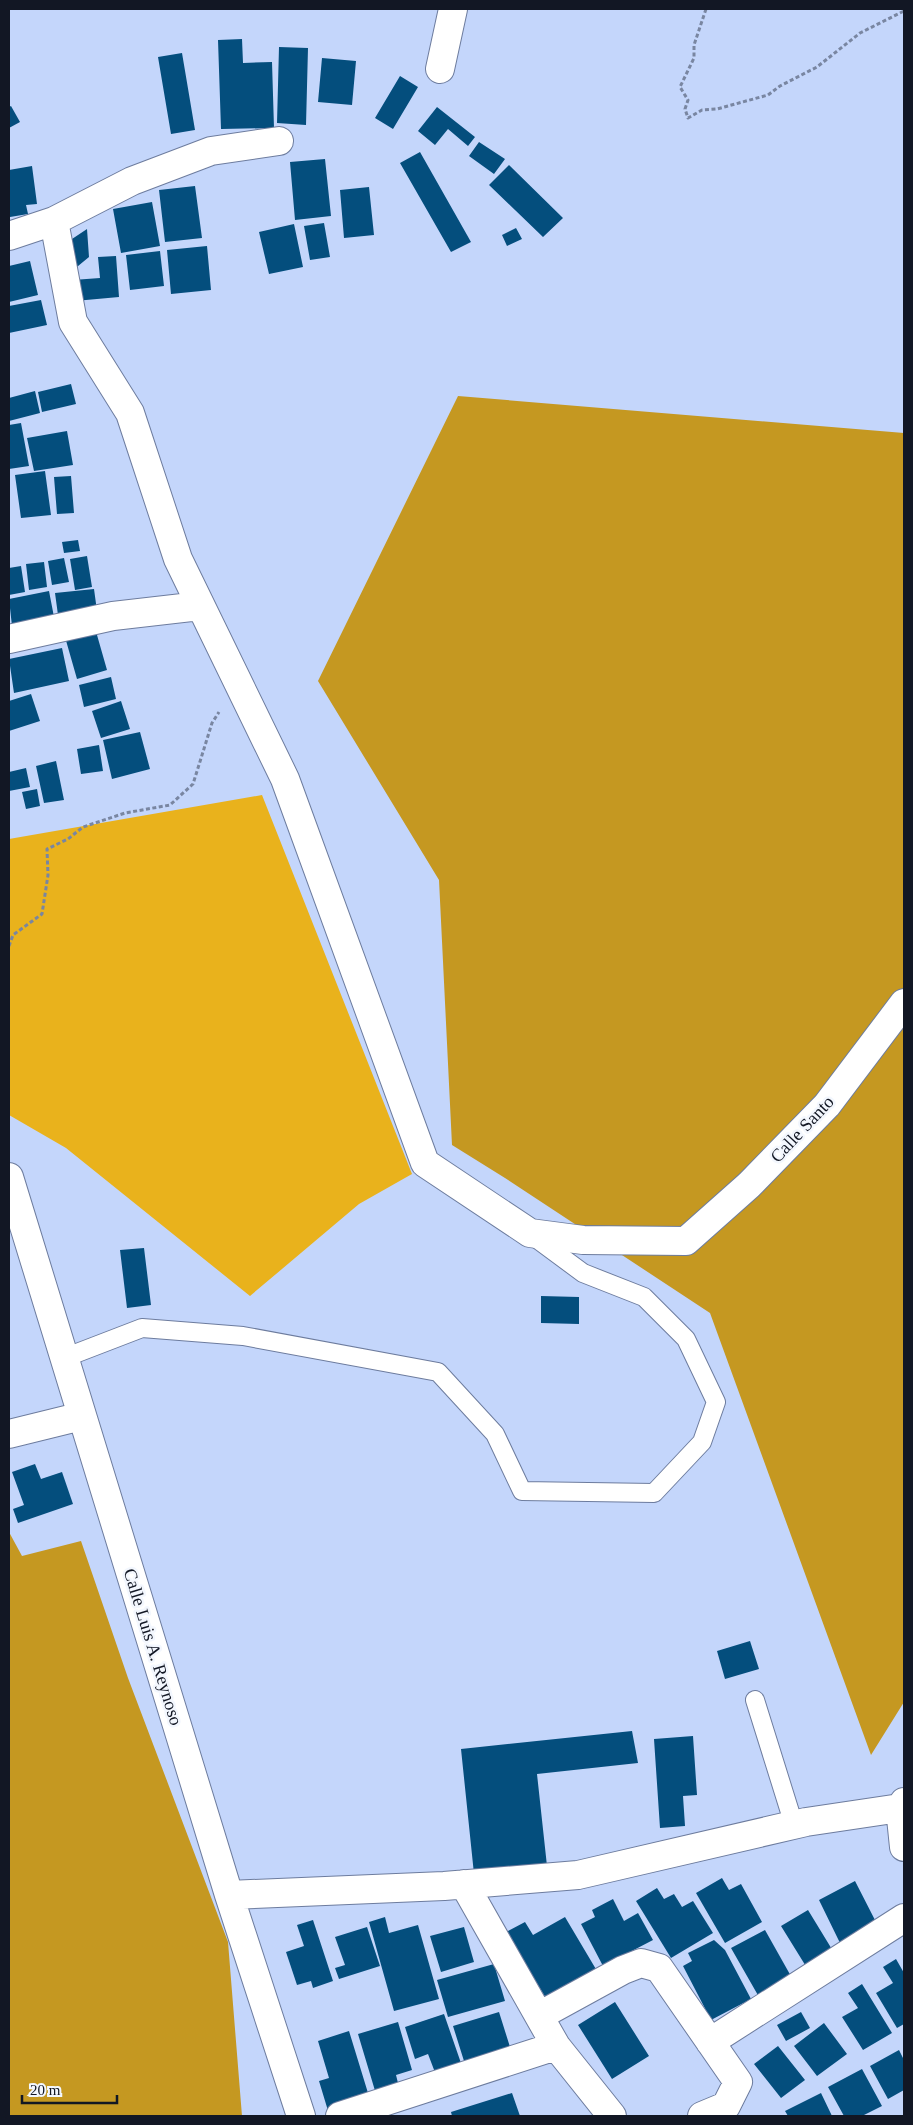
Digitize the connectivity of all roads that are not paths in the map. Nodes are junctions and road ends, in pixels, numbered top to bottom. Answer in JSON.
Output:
{"nodes":[{"id":1,"x":453,"y":9,"type":"edge"},
{"id":2,"x":440,"y":69,"type":"dead end"},
{"id":3,"x":279,"y":141,"type":"dead end"},
{"id":4,"x":54,"y":221,"type":"junction"},
{"id":5,"x":9,"y":236,"type":"edge"},
{"id":6,"x":200,"y":606,"type":"junction"},
{"id":7,"x":9,"y":639,"type":"edge"},
{"id":8,"x":904,"y":1003,"type":"edge"},
{"id":9,"x":9,"y":1178,"type":"edge"},
{"id":10,"x":530,"y":1233,"type":"junction"},
{"id":11,"x":64,"y":1358,"type":"junction"},
{"id":12,"x":82,"y":1416,"type":"junction"},
{"id":13,"x":9,"y":1434,"type":"edge"},
{"id":14,"x":755,"y":1700,"type":"dead end"},
{"id":15,"x":902,"y":1805,"type":"edge"},
{"id":16,"x":794,"y":1825,"type":"junction"},
{"id":17,"x":904,"y":1847,"type":"edge"},
{"id":18,"x":464,"y":1884,"type":"junction"},
{"id":19,"x":229,"y":1895,"type":"junction"},
{"id":20,"x":904,"y":1918,"type":"edge"},
{"id":21,"x":539,"y":2016,"type":"junction"},
{"id":22,"x":710,"y":2042,"type":"junction"},
{"id":23,"x":556,"y":2046,"type":"junction"},
{"id":24,"x":301,"y":2116,"type":"edge"},
{"id":25,"x":340,"y":2116,"type":"edge"},
{"id":26,"x":612,"y":2116,"type":"edge"},
{"id":27,"x":702,"y":2116,"type":"edge"}],
"edges":[{"from":1,"to":2,"type":"street"},
{"from":3,"to":4,"type":"street"},
{"from":4,"to":5,"type":"street"},
{"from":4,"to":6,"type":"street"},
{"from":6,"to":7,"type":"street"},
{"from":6,"to":10,"type":"street"},
{"from":8,"to":10,"type":"street","name":"Calle Santo"},
{"from":9,"to":11,"type":"street","name":"Calle Luis A. Reynoso"},
{"from":10,"to":11,"type":"lane"},
{"from":11,"to":12,"type":"street","name":"Calle Luis A. Reynoso"},
{"from":12,"to":13,"type":"street"},
{"from":12,"to":19,"type":"street","name":"Calle Luis A. Reynoso"},
{"from":14,"to":16,"type":"lane"},
{"from":15,"to":16,"type":"street"},
{"from":15,"to":17,"type":"street"},
{"from":16,"to":18,"type":"street"},
{"from":18,"to":19,"type":"street"},
{"from":18,"to":21,"type":"street"},
{"from":19,"to":24,"type":"street","name":"Calle Luis A. Reynoso"},
{"from":20,"to":22,"type":"street"},
{"from":21,"to":22,"type":"street"},
{"from":21,"to":23,"type":"street"},
{"from":22,"to":27,"type":"street"},
{"from":23,"to":25,"type":"street"},
{"from":23,"to":26,"type":"street"}]}
